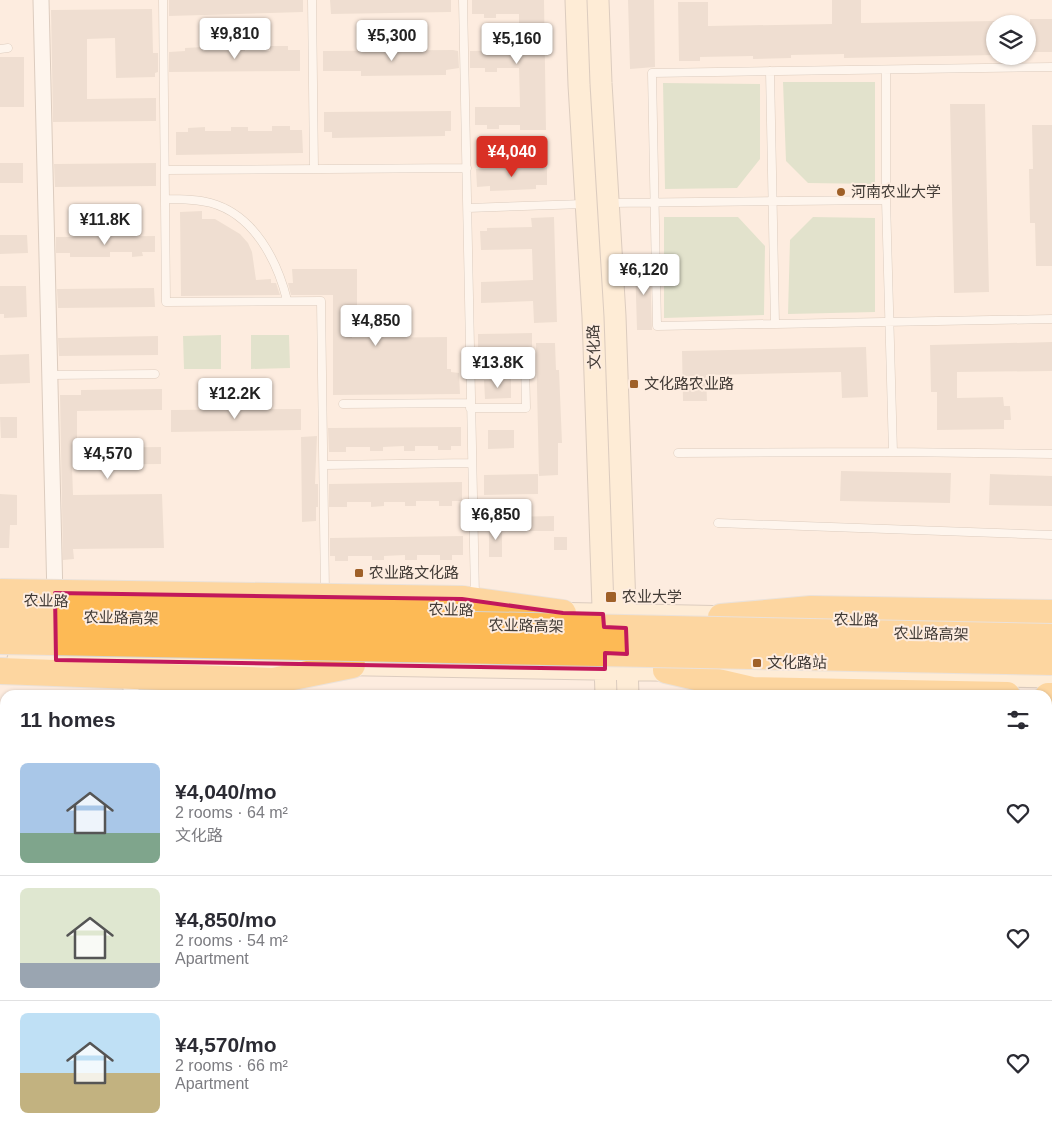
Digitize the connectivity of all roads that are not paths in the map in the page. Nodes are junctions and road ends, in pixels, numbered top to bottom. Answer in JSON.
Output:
{"nodes":[{"id":1,"x":41,"y":0,"type":"edge"},
{"id":2,"x":163,"y":0,"type":"edge"},
{"id":3,"x":312,"y":0,"type":"edge"},
{"id":4,"x":463,"y":0,"type":"edge"},
{"id":5,"x":576,"y":0,"type":"edge"},
{"id":6,"x":598,"y":0,"type":"edge"},
{"id":7,"x":1052,"y":67,"type":"edge"},
{"id":8,"x":770,"y":71,"type":"junction"},
{"id":9,"x":886,"y":71,"type":"junction"},
{"id":10,"x":467,"y":168,"type":"junction"},
{"id":11,"x":314,"y":169,"type":"junction"},
{"id":12,"x":165,"y":170,"type":"junction"},
{"id":13,"x":165,"y":199,"type":"junction"},
{"id":14,"x":772,"y":200,"type":"junction"},
{"id":15,"x":886,"y":200,"type":"junction"},
{"id":16,"x":654,"y":202,"type":"junction"},
{"id":17,"x":608,"y":203,"type":"junction"},
{"id":18,"x":586,"y":204,"type":"junction"},
{"id":19,"x":468,"y":208,"type":"junction"},
{"id":20,"x":287,"y":300,"type":"junction"},
{"id":21,"x":1052,"y":319,"type":"edge"},
{"id":22,"x":891,"y":322,"type":"junction"},
{"id":23,"x":775,"y":324,"type":"junction"},
{"id":24,"x":469,"y":361,"type":"junction"},
{"id":25,"x":50,"y":374,"type":"junction"},
{"id":26,"x":155,"y":374,"type":"dead end"},
{"id":27,"x":342,"y":404,"type":"dead end"},
{"id":28,"x":470,"y":405,"type":"junction"},
{"id":29,"x":893,"y":452,"type":"junction"},
{"id":30,"x":678,"y":454,"type":"dead end"},
{"id":31,"x":1052,"y":454,"type":"edge"},
{"id":32,"x":472,"y":463,"type":"junction"},
{"id":33,"x":324,"y":465,"type":"junction"},
{"id":34,"x":718,"y":522,"type":"dead end"},
{"id":35,"x":1052,"y":535,"type":"edge"},
{"id":36,"x":0,"y":592,"type":"edge"},
{"id":37,"x":0,"y":600,"type":"edge"},
{"id":38,"x":468,"y":600,"type":"junction"},
{"id":39,"x":55,"y":601,"type":"junction"},
{"id":40,"x":326,"y":607,"type":"junction"},
{"id":41,"x":563,"y":613,"type":"junction"},
{"id":42,"x":1052,"y":613,"type":"edge"},
{"id":43,"x":604,"y":614,"type":"junction"},
{"id":44,"x":625,"y":614,"type":"junction"},
{"id":45,"x":0,"y":615,"type":"edge"},
{"id":46,"x":721,"y":617,"type":"junction"},
{"id":47,"x":1052,"y":625,"type":"edge"},
{"id":48,"x":1052,"y":636,"type":"edge"},
{"id":49,"x":0,"y":641,"type":"edge"},
{"id":50,"x":0,"y":659,"type":"edge"},
{"id":51,"x":56,"y":660,"type":"junction"},
{"id":52,"x":1052,"y":662,"type":"edge"},
{"id":53,"x":352,"y":665,"type":"junction"},
{"id":54,"x":605,"y":669,"type":"junction"},
{"id":55,"x":627,"y":670,"type":"junction"},
{"id":56,"x":666,"y":670,"type":"junction"},
{"id":57,"x":0,"y":671,"type":"edge"},
{"id":58,"x":1052,"y":677,"type":"edge"},
{"id":59,"x":131,"y":685,"type":"edge"},
{"id":60,"x":606,"y":690,"type":"edge"},
{"id":61,"x":628,"y":690,"type":"edge"},
{"id":62,"x":752,"y":690,"type":"edge"}],
"edges":[{"from":1,"to":25,"type":"street"},
{"from":2,"to":12,"type":"lane"},
{"from":3,"to":11,"type":"lane"},
{"from":4,"to":10,"type":"lane"},
{"from":5,"to":18,"type":"street","name":"文化路"},
{"from":6,"to":17,"type":"street","name":"文化路"},
{"from":7,"to":9,"type":"lane"},
{"from":8,"to":9,"type":"lane"},
{"from":8,"to":14,"type":"lane"},
{"from":8,"to":16,"type":"lane"},
{"from":9,"to":15,"type":"lane"},
{"from":10,"to":11,"type":"lane"},
{"from":10,"to":19,"type":"lane"},
{"from":11,"to":12,"type":"lane"},
{"from":12,"to":13,"type":"lane"},
{"from":13,"to":20,"type":"lane"},
{"from":13,"to":20,"type":"lane"},
{"from":14,"to":15,"type":"lane"},
{"from":14,"to":16,"type":"lane"},
{"from":14,"to":23,"type":"lane"},
{"from":15,"to":22,"type":"lane"},
{"from":16,"to":17,"type":"lane"},
{"from":16,"to":23,"type":"lane"},
{"from":17,"to":44,"type":"street","name":"文化路"},
{"from":18,"to":19,"type":"lane"},
{"from":18,"to":43,"type":"street","name":"文化路"},
{"from":19,"to":24,"type":"lane"},
{"from":20,"to":33,"type":"lane"},
{"from":21,"to":22,"type":"lane"},
{"from":22,"to":23,"type":"lane"},
{"from":22,"to":29,"type":"lane"},
{"from":24,"to":28,"type":"lane"},
{"from":24,"to":28,"type":"lane"},
{"from":25,"to":26,"type":"lane"},
{"from":25,"to":39,"type":"street"},
{"from":27,"to":28,"type":"lane"},
{"from":28,"to":32,"type":"lane"},
{"from":29,"to":30,"type":"lane"},
{"from":29,"to":31,"type":"lane"},
{"from":32,"to":33,"type":"lane"},
{"from":32,"to":38,"type":"lane"},
{"from":33,"to":40,"type":"lane"},
{"from":34,"to":35,"type":"lane"},
{"from":36,"to":38,"type":"highway","bridge":true},
{"from":37,"to":39,"type":"street","name":"农业路"},
{"from":38,"to":41,"type":"highway"},
{"from":39,"to":40,"type":"street","name":"农业路"},
{"from":39,"to":51,"type":"street"},
{"from":40,"to":41,"type":"street","name":"农业路"},
{"from":41,"to":43,"type":"street","name":"农业路"},
{"from":42,"to":46,"type":"highway"},
{"from":43,"to":44,"type":"street","name":"农业路"},
{"from":43,"to":54,"type":"street","name":"文化路"},
{"from":44,"to":46,"type":"street","name":"农业路"},
{"from":44,"to":55,"type":"street","name":"文化路"},
{"from":45,"to":48,"type":"highway","name":"农业路高架","bridge":true},
{"from":46,"to":47,"type":"street","name":"农业路"},
{"from":49,"to":52,"type":"highway","name":"农业路高架","bridge":true},
{"from":50,"to":51,"type":"street"},
{"from":51,"to":53,"type":"street"},
{"from":53,"to":54,"type":"street"},
{"from":53,"to":59,"type":"highway"},
{"from":54,"to":55,"type":"street"},
{"from":54,"to":60,"type":"street","name":"文化路"},
{"from":55,"to":56,"type":"street"},
{"from":55,"to":61,"type":"street","name":"文化路"},
{"from":56,"to":58,"type":"street"},
{"from":56,"to":62,"type":"highway"},
{"from":57,"to":59,"type":"highway"}]}
